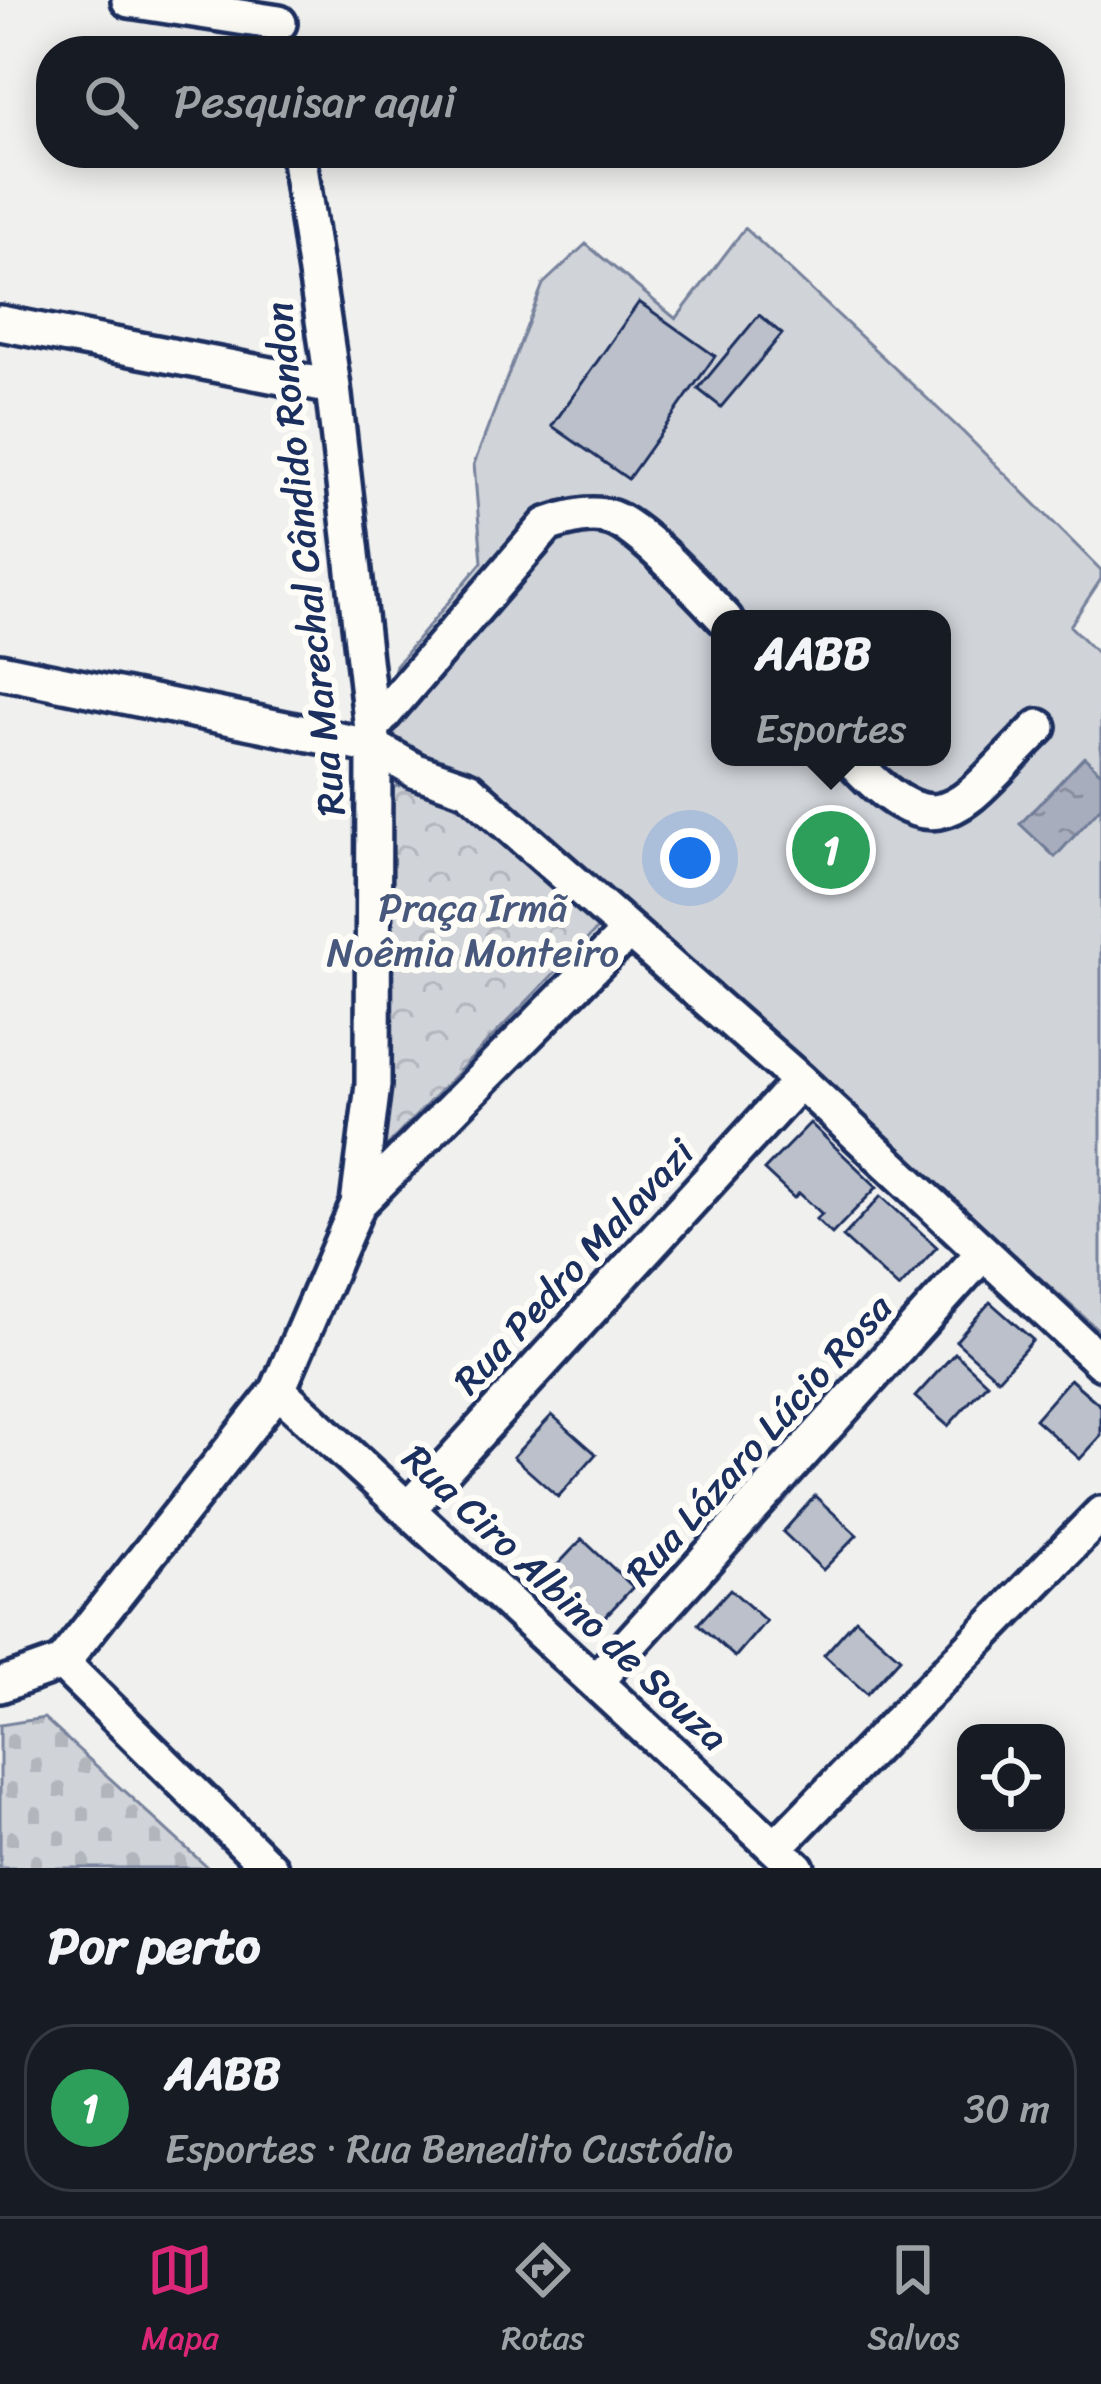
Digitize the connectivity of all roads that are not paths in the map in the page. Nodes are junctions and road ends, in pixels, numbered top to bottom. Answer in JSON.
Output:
{"nodes":[{"id":1,"x":128,"y":0,"type":"edge"},
{"id":2,"x":279,"y":25,"type":"edge"},
{"id":3,"x":300,"y":168,"type":"edge"},
{"id":4,"x":0,"y":322,"type":"edge"},
{"id":5,"x":333,"y":387,"type":"junction"},
{"id":6,"x":715,"y":610,"type":"edge"},
{"id":7,"x":0,"y":671,"type":"edge"},
{"id":8,"x":1039,"y":727,"type":"dead end"},
{"id":9,"x":373,"y":737,"type":"junction"},
{"id":10,"x":857,"y":766,"type":"edge"},
{"id":11,"x":629,"y":931,"type":"junction"},
{"id":12,"x":800,"y":1082,"type":"junction"},
{"id":13,"x":358,"y":1204,"type":"junction"},
{"id":14,"x":983,"y":1252,"type":"junction"},
{"id":15,"x":1101,"y":1362,"type":"edge"},
{"id":16,"x":278,"y":1390,"type":"junction"},
{"id":17,"x":409,"y":1508,"type":"junction"},
{"id":18,"x":1101,"y":1514,"type":"edge"},
{"id":19,"x":62,"y":1663,"type":"junction"},
{"id":20,"x":596,"y":1681,"type":"junction"},
{"id":21,"x":0,"y":1685,"type":"edge"},
{"id":22,"x":786,"y":1858,"type":"edge"},
{"id":23,"x":270,"y":1868,"type":"edge"}],
"edges":[{"from":1,"to":2,"type":"street"},
{"from":3,"to":5,"type":"street","name":"Rua Marechal Cândido Rondon"},
{"from":4,"to":5,"type":"street"},
{"from":5,"to":9,"type":"street","name":"Rua Marechal Cândido Rondon"},
{"from":6,"to":9,"type":"street"},
{"from":7,"to":9,"type":"street"},
{"from":8,"to":10,"type":"street"},
{"from":9,"to":11,"type":"street"},
{"from":9,"to":13,"type":"street","name":"Rua Marechal Cândido Rondon"},
{"from":11,"to":12,"type":"street"},
{"from":11,"to":13,"type":"street"},
{"from":12,"to":14,"type":"street"},
{"from":12,"to":17,"type":"street","name":"Rua Pedro Malavazi"},
{"from":13,"to":16,"type":"street","name":"Rua Marechal Cândido Rondon"},
{"from":14,"to":15,"type":"street"},
{"from":14,"to":20,"type":"street","name":"Rua Lázaro Lúcio Rosa"},
{"from":16,"to":17,"type":"street","name":"Rua Ciro Albino de Souza"},
{"from":16,"to":19,"type":"street","name":"Rua Marechal Cândido Rondon"},
{"from":17,"to":20,"type":"street","name":"Rua Ciro Albino de Souza"},
{"from":18,"to":22,"type":"street"},
{"from":19,"to":21,"type":"street"},
{"from":19,"to":23,"type":"street"},
{"from":20,"to":22,"type":"street","name":"Rua Ciro Albino de Souza"}]}
